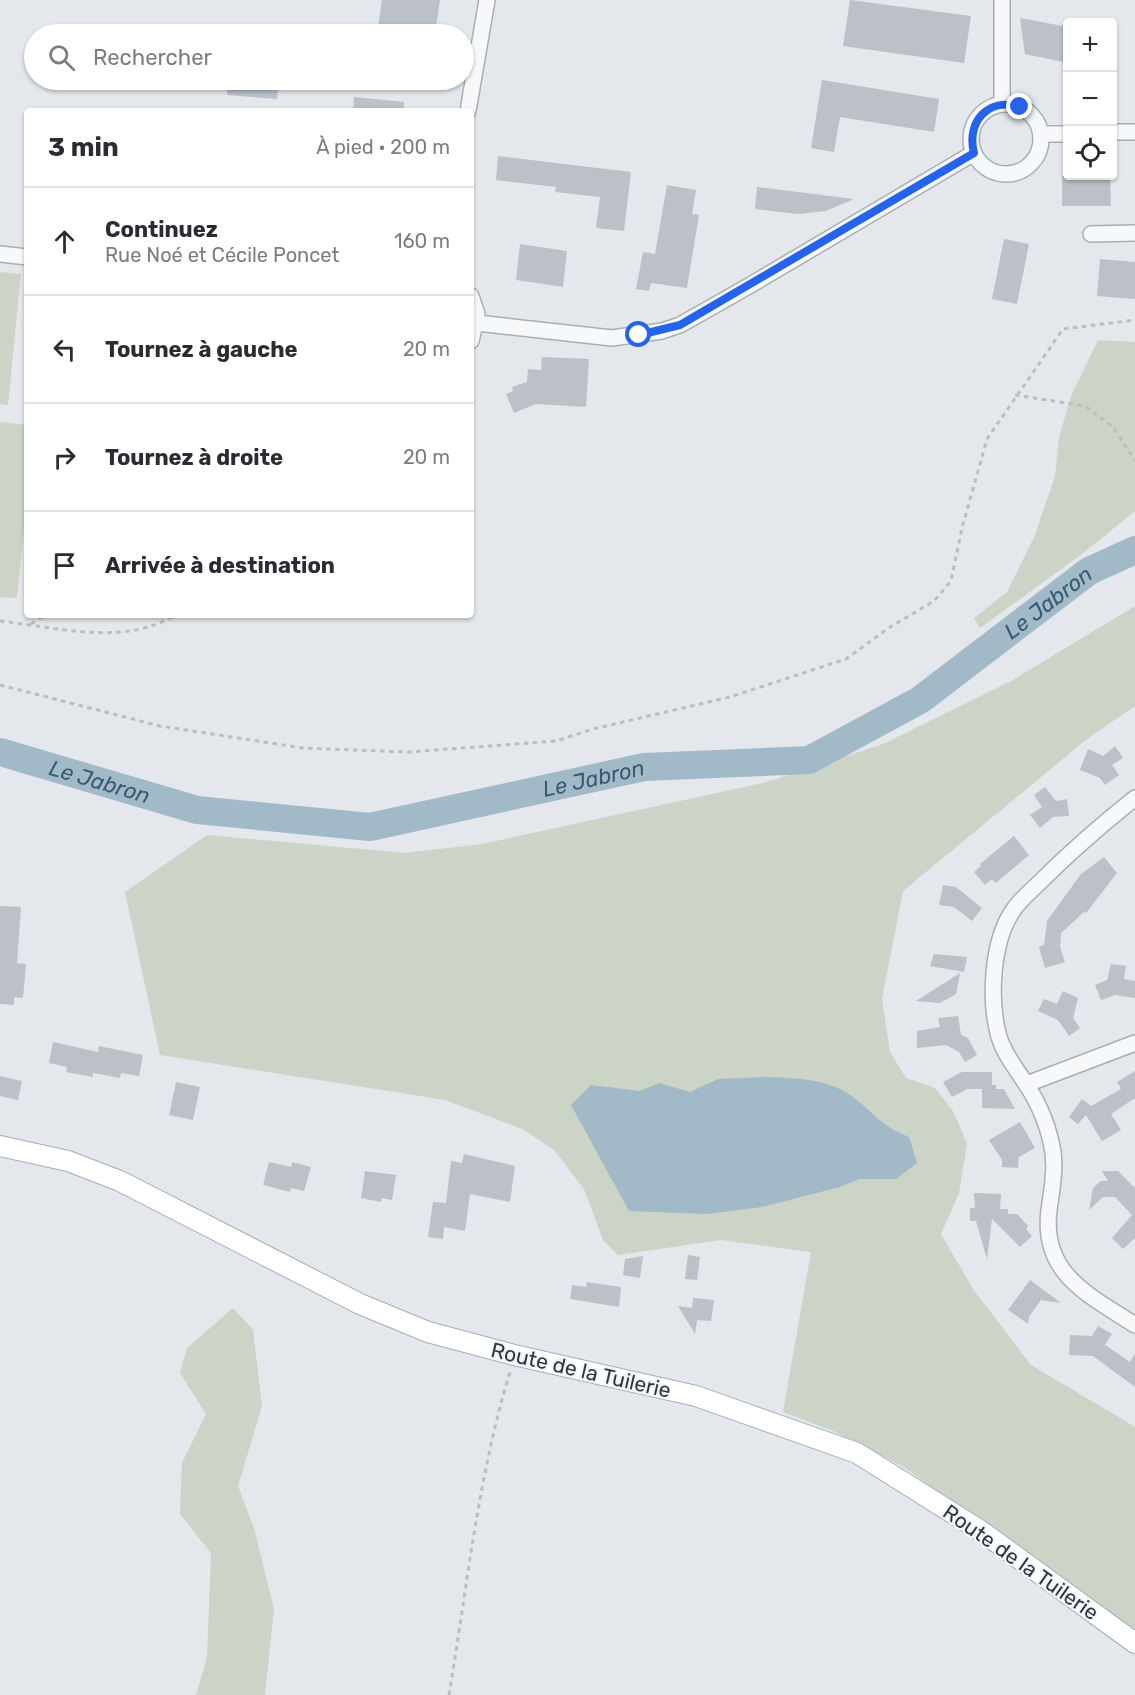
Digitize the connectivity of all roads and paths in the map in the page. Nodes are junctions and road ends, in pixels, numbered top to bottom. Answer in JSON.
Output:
{"nodes":[{"id":1,"x":487,"y":0,"type":"edge"},
{"id":2,"x":1002,"y":0,"type":"edge"},
{"id":3,"x":474,"y":76,"type":"edge"},
{"id":4,"x":472,"y":90,"type":"edge"},
{"id":5,"x":1002,"y":104,"type":"junction"},
{"id":6,"x":469,"y":108,"type":"edge"},
{"id":7,"x":1117,"y":132,"type":"edge"},
{"id":8,"x":1135,"y":132,"type":"edge"},
{"id":9,"x":1063,"y":134,"type":"edge"},
{"id":10,"x":1041,"y":135,"type":"junction"},
{"id":11,"x":974,"y":153,"type":"junction"},
{"id":12,"x":1135,"y":233,"type":"edge"},
{"id":13,"x":1091,"y":234,"type":"dead end"},
{"id":14,"x":0,"y":254,"type":"edge"},
{"id":15,"x":24,"y":257,"type":"edge"},
{"id":16,"x":474,"y":310,"type":"edge"},
{"id":17,"x":1135,"y":320,"type":"edge"},
{"id":18,"x":477,"y":323,"type":"junction"},
{"id":19,"x":474,"y":332,"type":"edge"},
{"id":20,"x":1015,"y":395,"type":"junction"},
{"id":21,"x":1135,"y":461,"type":"edge"},
{"id":22,"x":40,"y":618,"type":"edge"},
{"id":23,"x":170,"y":618,"type":"edge"},
{"id":24,"x":0,"y":621,"type":"edge"},
{"id":25,"x":30,"y":625,"type":"junction"},
{"id":26,"x":0,"y":685,"type":"edge"},
{"id":27,"x":1135,"y":798,"type":"edge"},
{"id":28,"x":1135,"y":1043,"type":"edge"},
{"id":29,"x":1027,"y":1084,"type":"junction"},
{"id":30,"x":0,"y":1146,"type":"edge"},
{"id":31,"x":1135,"y":1325,"type":"edge"},
{"id":32,"x":514,"y":1355,"type":"junction"},
{"id":33,"x":1135,"y":1643,"type":"edge"},
{"id":34,"x":449,"y":1695,"type":"edge"}],
"edges":[{"from":1,"to":3,"type":"street"},
{"from":2,"to":5,"type":"street"},
{"from":4,"to":6,"type":"street"},
{"from":5,"to":10,"type":"street"},
{"from":5,"to":11,"type":"street"},
{"from":7,"to":8,"type":"street"},
{"from":9,"to":10,"type":"street"},
{"from":10,"to":11,"type":"street"},
{"from":11,"to":18,"type":"street"},
{"from":12,"to":13,"type":"street"},
{"from":14,"to":15,"type":"street"},
{"from":16,"to":18,"type":"street"},
{"from":17,"to":20,"type":"path"},
{"from":18,"to":19,"type":"street"},
{"from":20,"to":21,"type":"path"},
{"from":20,"to":26,"type":"path"},
{"from":22,"to":25,"type":"path"},
{"from":23,"to":25,"type":"path"},
{"from":24,"to":25,"type":"path"},
{"from":27,"to":29,"type":"street"},
{"from":28,"to":29,"type":"street"},
{"from":29,"to":31,"type":"street"},
{"from":30,"to":32,"type":"main road","name":"Route de la Tuilerie"},
{"from":32,"to":33,"type":"main road","name":"Route de la Tuilerie"},
{"from":32,"to":34,"type":"path"}]}
